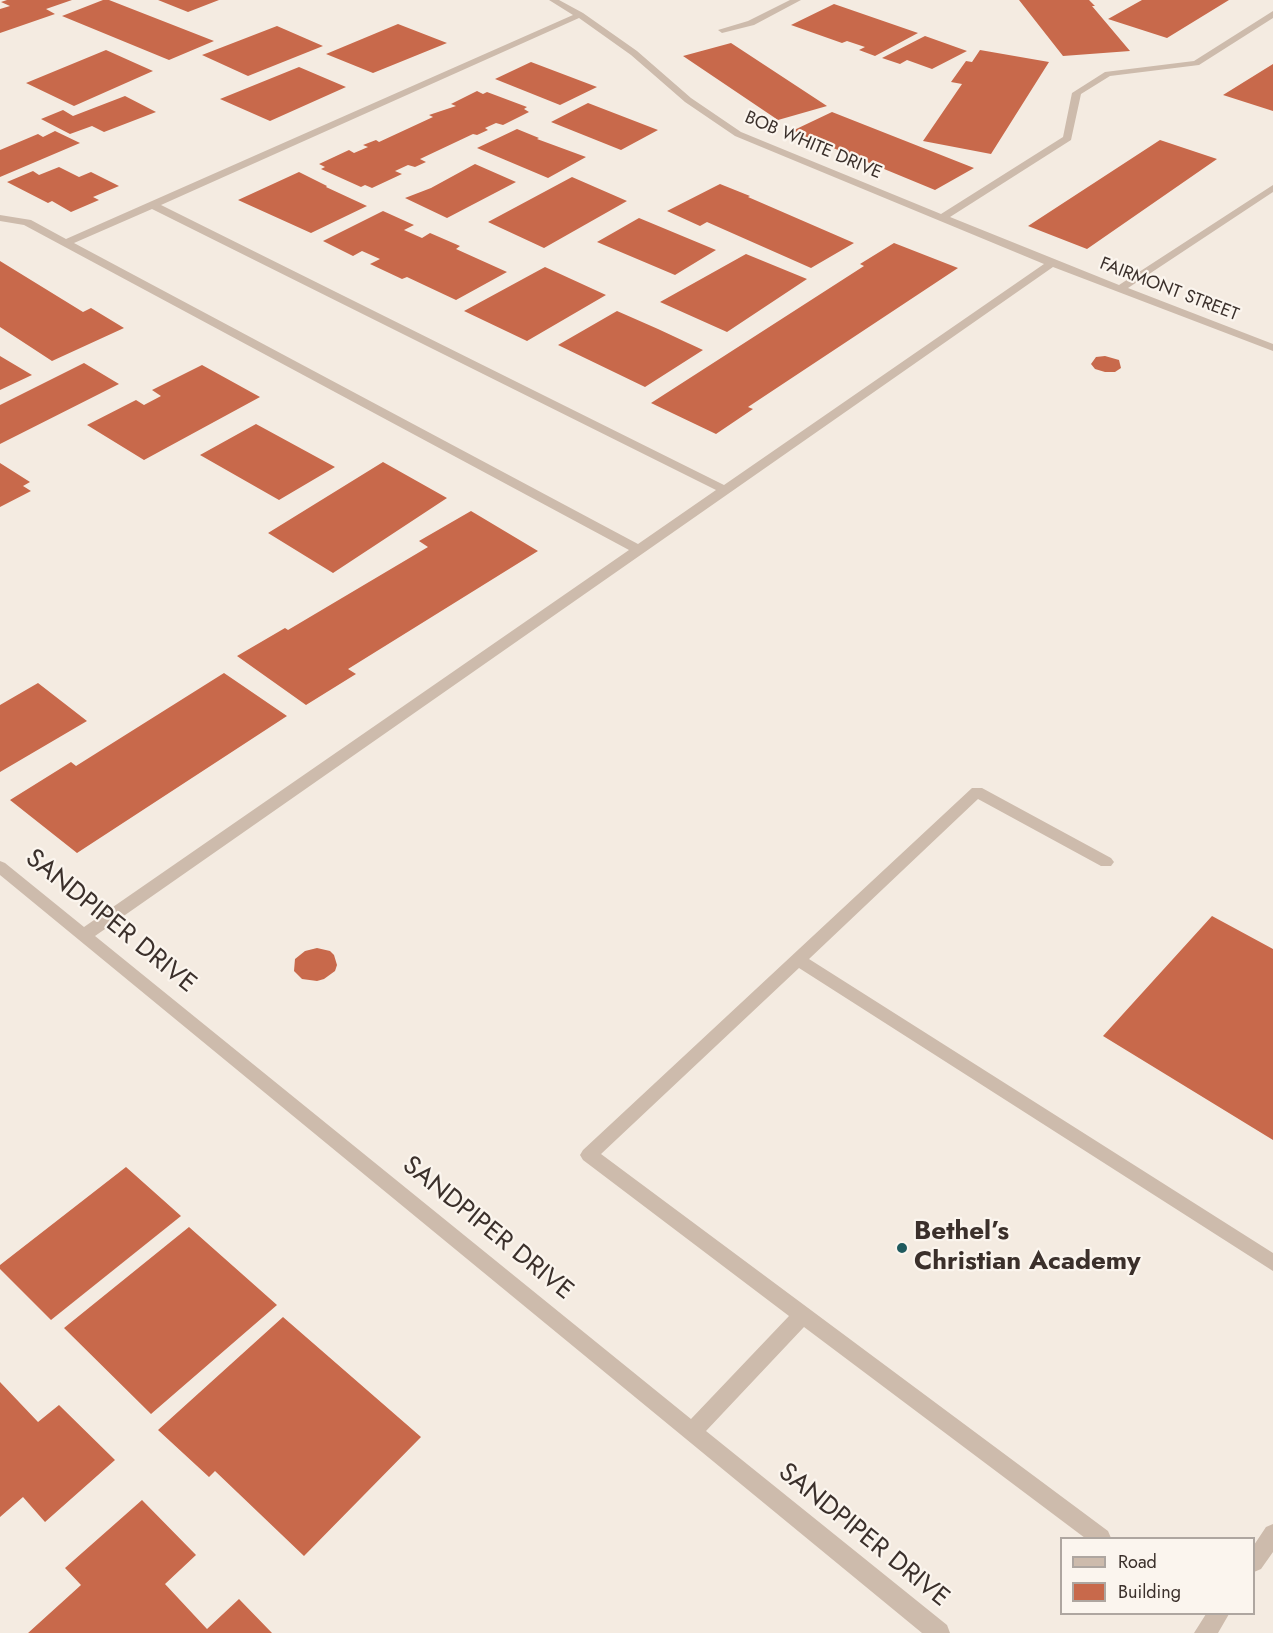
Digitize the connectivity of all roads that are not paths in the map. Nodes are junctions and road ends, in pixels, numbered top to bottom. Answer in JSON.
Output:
{"nodes":[{"id":1,"x":553,"y":0,"type":"edge"},
{"id":2,"x":797,"y":0,"type":"edge"},
{"id":3,"x":1273,"y":14,"type":"edge"},
{"id":4,"x":580,"y":15,"type":"junction"},
{"id":5,"x":722,"y":30,"type":"dead end"},
{"id":6,"x":1273,"y":188,"type":"edge"},
{"id":7,"x":153,"y":205,"type":"junction"},
{"id":8,"x":0,"y":218,"type":"edge"},
{"id":9,"x":942,"y":218,"type":"junction"},
{"id":10,"x":66,"y":243,"type":"junction"},
{"id":11,"x":1052,"y":263,"type":"junction"},
{"id":12,"x":1120,"y":289,"type":"junction"},
{"id":13,"x":1273,"y":348,"type":"edge"},
{"id":14,"x":725,"y":490,"type":"junction"},
{"id":15,"x":639,"y":550,"type":"junction"},
{"id":16,"x":1106,"y":862,"type":"dead end"},
{"id":17,"x":0,"y":867,"type":"edge"},
{"id":18,"x":84,"y":935,"type":"junction"},
{"id":19,"x":798,"y":960,"type":"junction"},
{"id":20,"x":1273,"y":1263,"type":"edge"},
{"id":21,"x":802,"y":1315,"type":"junction"},
{"id":22,"x":693,"y":1431,"type":"junction"},
{"id":23,"x":1273,"y":1534,"type":"edge"},
{"id":24,"x":1098,"y":1537,"type":"edge"},
{"id":25,"x":1255,"y":1561,"type":"edge"},
{"id":26,"x":939,"y":1633,"type":"edge"}],
"edges":[{"from":1,"to":4,"type":"street","name":"BOB WHITE DRIVE"},
{"from":2,"to":5,"type":"street"},
{"from":3,"to":9,"type":"street"},
{"from":4,"to":7,"type":"street"},
{"from":4,"to":9,"type":"street","name":"BOB WHITE DRIVE"},
{"from":6,"to":12,"type":"street"},
{"from":7,"to":10,"type":"street"},
{"from":7,"to":14,"type":"street"},
{"from":8,"to":10,"type":"street"},
{"from":9,"to":11,"type":"street","name":"BOB WHITE DRIVE"},
{"from":10,"to":15,"type":"street"},
{"from":11,"to":12,"type":"street","name":"FAIRMONT STREET"},
{"from":11,"to":14,"type":"street"},
{"from":12,"to":13,"type":"street","name":"FAIRMONT STREET"},
{"from":14,"to":15,"type":"street"},
{"from":15,"to":18,"type":"street"},
{"from":16,"to":19,"type":"street"},
{"from":17,"to":18,"type":"street","name":"SANDPIPER DRIVE"},
{"from":18,"to":22,"type":"street","name":"SANDPIPER DRIVE"},
{"from":19,"to":20,"type":"street"},
{"from":19,"to":21,"type":"street"},
{"from":21,"to":22,"type":"street"},
{"from":21,"to":24,"type":"street"},
{"from":22,"to":26,"type":"street","name":"SANDPIPER DRIVE"},
{"from":23,"to":25,"type":"street"}]}
